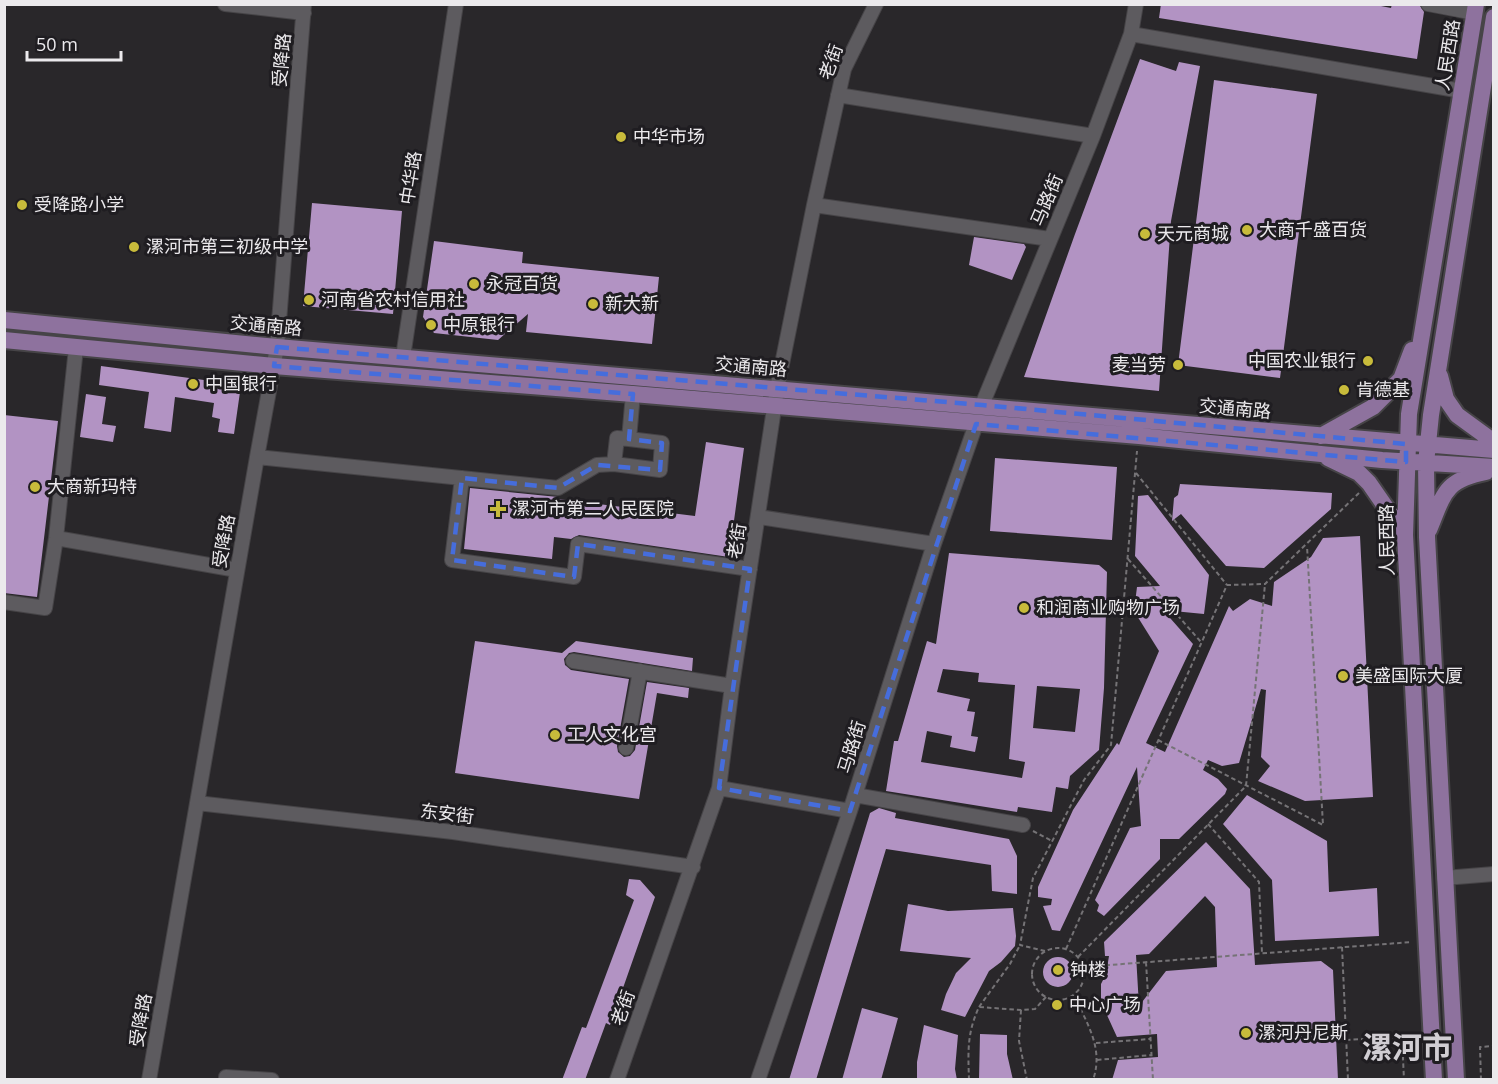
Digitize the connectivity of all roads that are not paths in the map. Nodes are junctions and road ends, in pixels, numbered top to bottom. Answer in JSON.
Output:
{"nodes":[{"id":1,"x":225,"y":4,"type":"edge"},
{"id":2,"x":456,"y":4,"type":"edge"},
{"id":3,"x":876,"y":4,"type":"edge"},
{"id":4,"x":1136,"y":4,"type":"edge"},
{"id":5,"x":1428,"y":4,"type":"edge"},
{"id":6,"x":304,"y":9,"type":"edge"},
{"id":7,"x":1476,"y":9,"type":"edge"},
{"id":8,"x":1494,"y":17,"type":"edge"},
{"id":9,"x":1131,"y":34,"type":"junction"},
{"id":10,"x":1462,"y":92,"type":"junction"},
{"id":11,"x":838,"y":95,"type":"junction"},
{"id":12,"x":1093,"y":136,"type":"junction"},
{"id":13,"x":814,"y":205,"type":"junction"},
{"id":14,"x":1050,"y":239,"type":"junction"},
{"id":15,"x":1425,"y":318,"type":"junction"},
{"id":16,"x":4,"y":320,"type":"edge"},
{"id":17,"x":4,"y":340,"type":"edge"},
{"id":18,"x":277,"y":347,"type":"junction"},
{"id":19,"x":76,"y":348,"type":"junction"},
{"id":20,"x":403,"y":357,"type":"junction"},
{"id":21,"x":274,"y":366,"type":"junction"},
{"id":22,"x":1438,"y":371,"type":"junction"},
{"id":23,"x":777,"y":389,"type":"junction"},
{"id":24,"x":633,"y":394,"type":"junction"},
{"id":25,"x":982,"y":405,"type":"junction"},
{"id":26,"x":775,"y":407,"type":"junction"},
{"id":27,"x":976,"y":424,"type":"junction"},
{"id":28,"x":629,"y":439,"type":"junction"},
{"id":29,"x":1494,"y":442,"type":"edge"},
{"id":30,"x":1406,"y":444,"type":"junction"},
{"id":31,"x":1320,"y":445,"type":"junction"},
{"id":32,"x":1428,"y":446,"type":"junction"},
{"id":33,"x":1494,"y":450,"type":"edge"},
{"id":34,"x":256,"y":456,"type":"junction"},
{"id":35,"x":1406,"y":462,"type":"junction"},
{"id":36,"x":1426,"y":463,"type":"junction"},
{"id":37,"x":614,"y":464,"type":"junction"},
{"id":38,"x":1494,"y":469,"type":"edge"},
{"id":39,"x":462,"y":478,"type":"junction"},
{"id":40,"x":759,"y":517,"type":"junction"},
{"id":41,"x":1405,"y":535,"type":"junction"},
{"id":42,"x":1427,"y":537,"type":"junction"},
{"id":43,"x":56,"y":538,"type":"junction"},
{"id":44,"x":934,"y":544,"type":"junction"},
{"id":45,"x":750,"y":569,"type":"junction"},
{"id":46,"x":237,"y":570,"type":"junction"},
{"id":47,"x":4,"y":602,"type":"edge"},
{"id":48,"x":573,"y":661,"type":"dead end"},
{"id":49,"x":639,"y":671,"type":"junction"},
{"id":50,"x":732,"y":686,"type":"junction"},
{"id":51,"x":626,"y":748,"type":"dead end"},
{"id":52,"x":719,"y":788,"type":"junction"},
{"id":53,"x":855,"y":795,"type":"junction"},
{"id":54,"x":197,"y":803,"type":"junction"},
{"id":55,"x":850,"y":811,"type":"junction"},
{"id":56,"x":1023,"y":825,"type":"road end"},
{"id":57,"x":693,"y":867,"type":"junction"},
{"id":58,"x":1494,"y":874,"type":"edge"},
{"id":59,"x":1444,"y":878,"type":"junction"},
{"id":60,"x":149,"y":1080,"type":"edge"},
{"id":61,"x":226,"y":1080,"type":"edge"},
{"id":62,"x":272,"y":1080,"type":"edge"},
{"id":63,"x":617,"y":1080,"type":"edge"},
{"id":64,"x":758,"y":1080,"type":"edge"},
{"id":65,"x":1434,"y":1080,"type":"edge"},
{"id":66,"x":1456,"y":1080,"type":"edge"}],
"edges":[{"from":1,"to":6,"type":"street"},
{"from":2,"to":20,"type":"street","name":"中华路"},
{"from":3,"to":11,"type":"street","name":"老街"},
{"from":4,"to":9,"type":"street","name":"马路街"},
{"from":5,"to":7,"type":"street"},
{"from":6,"to":18,"type":"street","name":"受降路"},
{"from":7,"to":10,"type":"main road","name":"人民西路"},
{"from":8,"to":22,"type":"main road"},
{"from":9,"to":10,"type":"street"},
{"from":9,"to":12,"type":"street","name":"马路街"},
{"from":10,"to":15,"type":"main road","name":"人民西路"},
{"from":11,"to":12,"type":"street"},
{"from":11,"to":13,"type":"street","name":"老街"},
{"from":12,"to":14,"type":"street","name":"马路街"},
{"from":13,"to":14,"type":"street"},
{"from":13,"to":23,"type":"street","name":"老街"},
{"from":14,"to":25,"type":"street","name":"马路街"},
{"from":15,"to":30,"type":"main road","name":"人民西路"},
{"from":15,"to":31,"type":"main road"},
{"from":16,"to":18,"type":"main road","name":"交通南路"},
{"from":17,"to":19,"type":"main road","name":"交通南路"},
{"from":18,"to":20,"type":"main road","name":"交通南路"},
{"from":18,"to":21,"type":"street","name":"受降路"},
{"from":19,"to":21,"type":"main road","name":"交通南路"},
{"from":19,"to":43,"type":"street"},
{"from":20,"to":23,"type":"main road","name":"交通南路"},
{"from":21,"to":24,"type":"main road","name":"交通南路"},
{"from":21,"to":34,"type":"street","name":"受降路"},
{"from":22,"to":29,"type":"main road"},
{"from":22,"to":32,"type":"main road"},
{"from":23,"to":25,"type":"main road","name":"交通南路"},
{"from":23,"to":26,"type":"street","name":"老街"},
{"from":24,"to":26,"type":"main road","name":"交通南路"},
{"from":24,"to":28,"type":"street"},
{"from":25,"to":31,"type":"main road","name":"交通南路"},
{"from":26,"to":27,"type":"main road","name":"交通南路"},
{"from":26,"to":40,"type":"street","name":"老街"},
{"from":27,"to":31,"type":"main road","name":"交通南路"},
{"from":27,"to":44,"type":"street","name":"马路街"},
{"from":28,"to":37,"type":"street"},
{"from":28,"to":37,"type":"street"},
{"from":30,"to":31,"type":"main road","name":"交通南路"},
{"from":30,"to":32,"type":"main road","name":"交通南路"},
{"from":30,"to":35,"type":"main road","name":"人民西路"},
{"from":31,"to":35,"type":"main road","name":"交通南路"},
{"from":31,"to":41,"type":"main road"},
{"from":32,"to":33,"type":"main road","name":"交通南路"},
{"from":32,"to":36,"type":"main road"},
{"from":34,"to":39,"type":"street"},
{"from":34,"to":46,"type":"street","name":"受降路"},
{"from":35,"to":36,"type":"main road","name":"交通南路"},
{"from":35,"to":41,"type":"main road","name":"人民西路"},
{"from":36,"to":38,"type":"main road","name":"交通南路"},
{"from":36,"to":42,"type":"main road"},
{"from":37,"to":39,"type":"street"},
{"from":38,"to":42,"type":"main road"},
{"from":39,"to":45,"type":"street"},
{"from":40,"to":44,"type":"street"},
{"from":40,"to":45,"type":"street","name":"老街"},
{"from":41,"to":65,"type":"main road","name":"人民西路"},
{"from":42,"to":59,"type":"main road"},
{"from":43,"to":46,"type":"street"},
{"from":43,"to":47,"type":"street"},
{"from":44,"to":53,"type":"street","name":"马路街"},
{"from":45,"to":50,"type":"street","name":"老街"},
{"from":46,"to":54,"type":"street","name":"受降路"},
{"from":48,"to":49,"type":"street"},
{"from":49,"to":50,"type":"street"},
{"from":49,"to":51,"type":"street"},
{"from":50,"to":52,"type":"street","name":"老街"},
{"from":52,"to":55,"type":"street"},
{"from":52,"to":57,"type":"street","name":"老街"},
{"from":53,"to":55,"type":"street","name":"马路街"},
{"from":53,"to":56,"type":"street"},
{"from":54,"to":57,"type":"street","name":"东安街"},
{"from":54,"to":60,"type":"street","name":"受降路"},
{"from":55,"to":64,"type":"street","name":"马路街"},
{"from":57,"to":63,"type":"street","name":"老街"},
{"from":58,"to":59,"type":"street"},
{"from":59,"to":66,"type":"main road"},
{"from":61,"to":62,"type":"street"}]}
